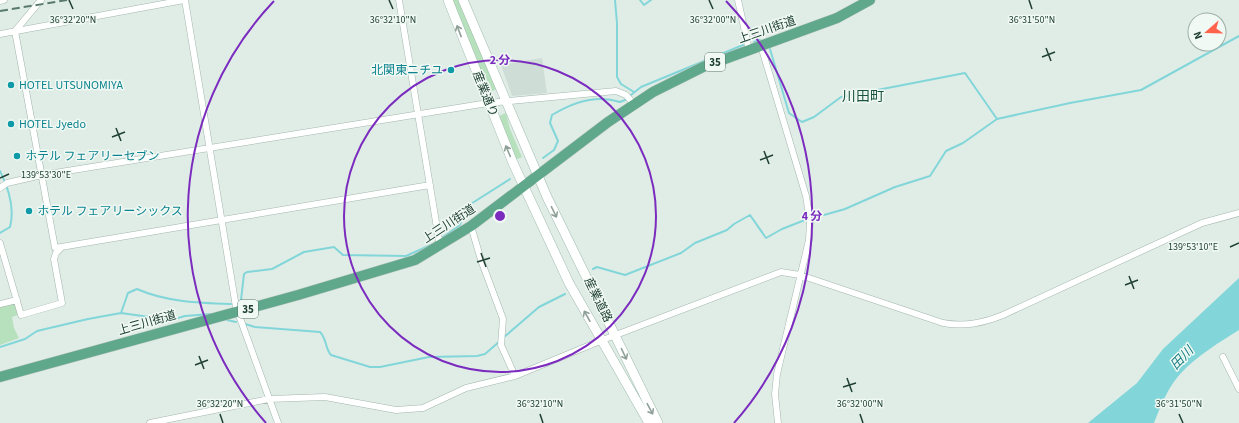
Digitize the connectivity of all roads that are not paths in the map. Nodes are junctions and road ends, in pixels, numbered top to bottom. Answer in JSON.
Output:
{"nodes":[{"id":1,"x":4,"y":0,"type":"edge"},
{"id":2,"x":41,"y":0,"type":"edge"},
{"id":3,"x":184,"y":0,"type":"edge"},
{"id":4,"x":399,"y":0,"type":"edge"},
{"id":5,"x":448,"y":0,"type":"edge"},
{"id":6,"x":463,"y":0,"type":"edge"},
{"id":7,"x":738,"y":0,"type":"edge"},
{"id":8,"x":870,"y":0,"type":"edge"},
{"id":9,"x":0,"y":1,"type":"edge"},
{"id":10,"x":15,"y":31,"type":"junction"},
{"id":11,"x":0,"y":34,"type":"edge"},
{"id":12,"x":761,"y":46,"type":"junction"},
{"id":13,"x":749,"y":50,"type":"junction"},
{"id":14,"x":506,"y":101,"type":"junction"},
{"id":15,"x":488,"y":103,"type":"junction"},
{"id":16,"x":634,"y":104,"type":"junction"},
{"id":17,"x":418,"y":114,"type":"junction"},
{"id":18,"x":210,"y":148,"type":"junction"},
{"id":19,"x":42,"y":175,"type":"junction"},
{"id":20,"x":538,"y":177,"type":"junction"},
{"id":21,"x":430,"y":185,"type":"junction"},
{"id":22,"x":0,"y":187,"type":"edge"},
{"id":23,"x":524,"y":187,"type":"junction"},
{"id":24,"x":1239,"y":213,"type":"edge"},
{"id":25,"x":222,"y":220,"type":"junction"},
{"id":26,"x":471,"y":226,"type":"junction"},
{"id":27,"x":0,"y":243,"type":"edge"},
{"id":28,"x":440,"y":246,"type":"junction"},
{"id":29,"x":62,"y":247,"type":"junction"},
{"id":30,"x":800,"y":275,"type":"junction"},
{"id":31,"x":17,"y":300,"type":"junction"},
{"id":32,"x":0,"y":304,"type":"edge"},
{"id":33,"x":237,"y":312,"type":"junction"},
{"id":34,"x":615,"y":335,"type":"junction"},
{"id":35,"x":600,"y":341,"type":"junction"},
{"id":36,"x":1222,"y":357,"type":"dead end"},
{"id":37,"x":515,"y":376,"type":"junction"},
{"id":38,"x":0,"y":377,"type":"edge"},
{"id":39,"x":1239,"y":389,"type":"edge"},
{"id":40,"x":269,"y":399,"type":"junction"},
{"id":41,"x":150,"y":423,"type":"edge"},
{"id":42,"x":278,"y":423,"type":"edge"},
{"id":43,"x":649,"y":423,"type":"edge"},
{"id":44,"x":658,"y":423,"type":"edge"},
{"id":45,"x":778,"y":423,"type":"edge"}],
"edges":[{"from":1,"to":9,"type":"street"},
{"from":2,"to":10,"type":"street"},
{"from":3,"to":10,"type":"street"},
{"from":3,"to":18,"type":"street"},
{"from":4,"to":17,"type":"street"},
{"from":15,"to":5,"type":"street","name":"産業通り","one_way":true},
{"from":6,"to":14,"type":"street","name":"産業通り"},
{"from":7,"to":13,"type":"street"},
{"from":8,"to":12,"type":"main road","name":"上三川街道","number":"35"},
{"from":10,"to":11,"type":"street"},
{"from":10,"to":19,"type":"street"},
{"from":12,"to":13,"type":"main road","name":"上三川街道","number":"35"},
{"from":12,"to":30,"type":"street"},
{"from":13,"to":16,"type":"main road","name":"上三川街道","number":"35"},
{"from":14,"to":15,"type":"street"},
{"from":14,"to":16,"type":"street"},
{"from":14,"to":20,"type":"street","name":"産業通り"},
{"from":15,"to":17,"type":"street"},
{"from":23,"to":15,"type":"street","name":"産業通り","one_way":true},
{"from":16,"to":20,"type":"main road","name":"上三川街道","number":"35"},
{"from":17,"to":18,"type":"street"},
{"from":17,"to":21,"type":"street"},
{"from":18,"to":19,"type":"street"},
{"from":18,"to":25,"type":"street"},
{"from":19,"to":22,"type":"street"},
{"from":19,"to":29,"type":"street"},
{"from":20,"to":23,"type":"main road","name":"上三川街道","number":"35"},
{"from":20,"to":34,"type":"street","name":"産業道路","one_way":true},
{"from":21,"to":25,"type":"street"},
{"from":21,"to":28,"type":"street"},
{"from":23,"to":26,"type":"main road","name":"上三川街道","number":"35"},
{"from":35,"to":23,"type":"street","name":"産業道路","one_way":true},
{"from":24,"to":30,"type":"street"},
{"from":25,"to":29,"type":"street"},
{"from":25,"to":33,"type":"street"},
{"from":26,"to":28,"type":"main road","name":"上三川街道","number":"35"},
{"from":26,"to":37,"type":"street"},
{"from":27,"to":31,"type":"street"},
{"from":28,"to":33,"type":"main road","name":"上三川街道","number":"35"},
{"from":29,"to":31,"type":"street"},
{"from":30,"to":34,"type":"street"},
{"from":30,"to":45,"type":"street"},
{"from":31,"to":32,"type":"street"},
{"from":33,"to":38,"type":"main road","name":"上三川街道","number":"35"},
{"from":33,"to":40,"type":"street"},
{"from":34,"to":35,"type":"street"},
{"from":34,"to":44,"type":"street","name":"産業道路","one_way":true},
{"from":35,"to":37,"type":"street"},
{"from":35,"to":43,"type":"street","name":"産業道路"},
{"from":36,"to":39,"type":"street"},
{"from":37,"to":40,"type":"street"},
{"from":40,"to":41,"type":"street"},
{"from":40,"to":42,"type":"street"}]}
